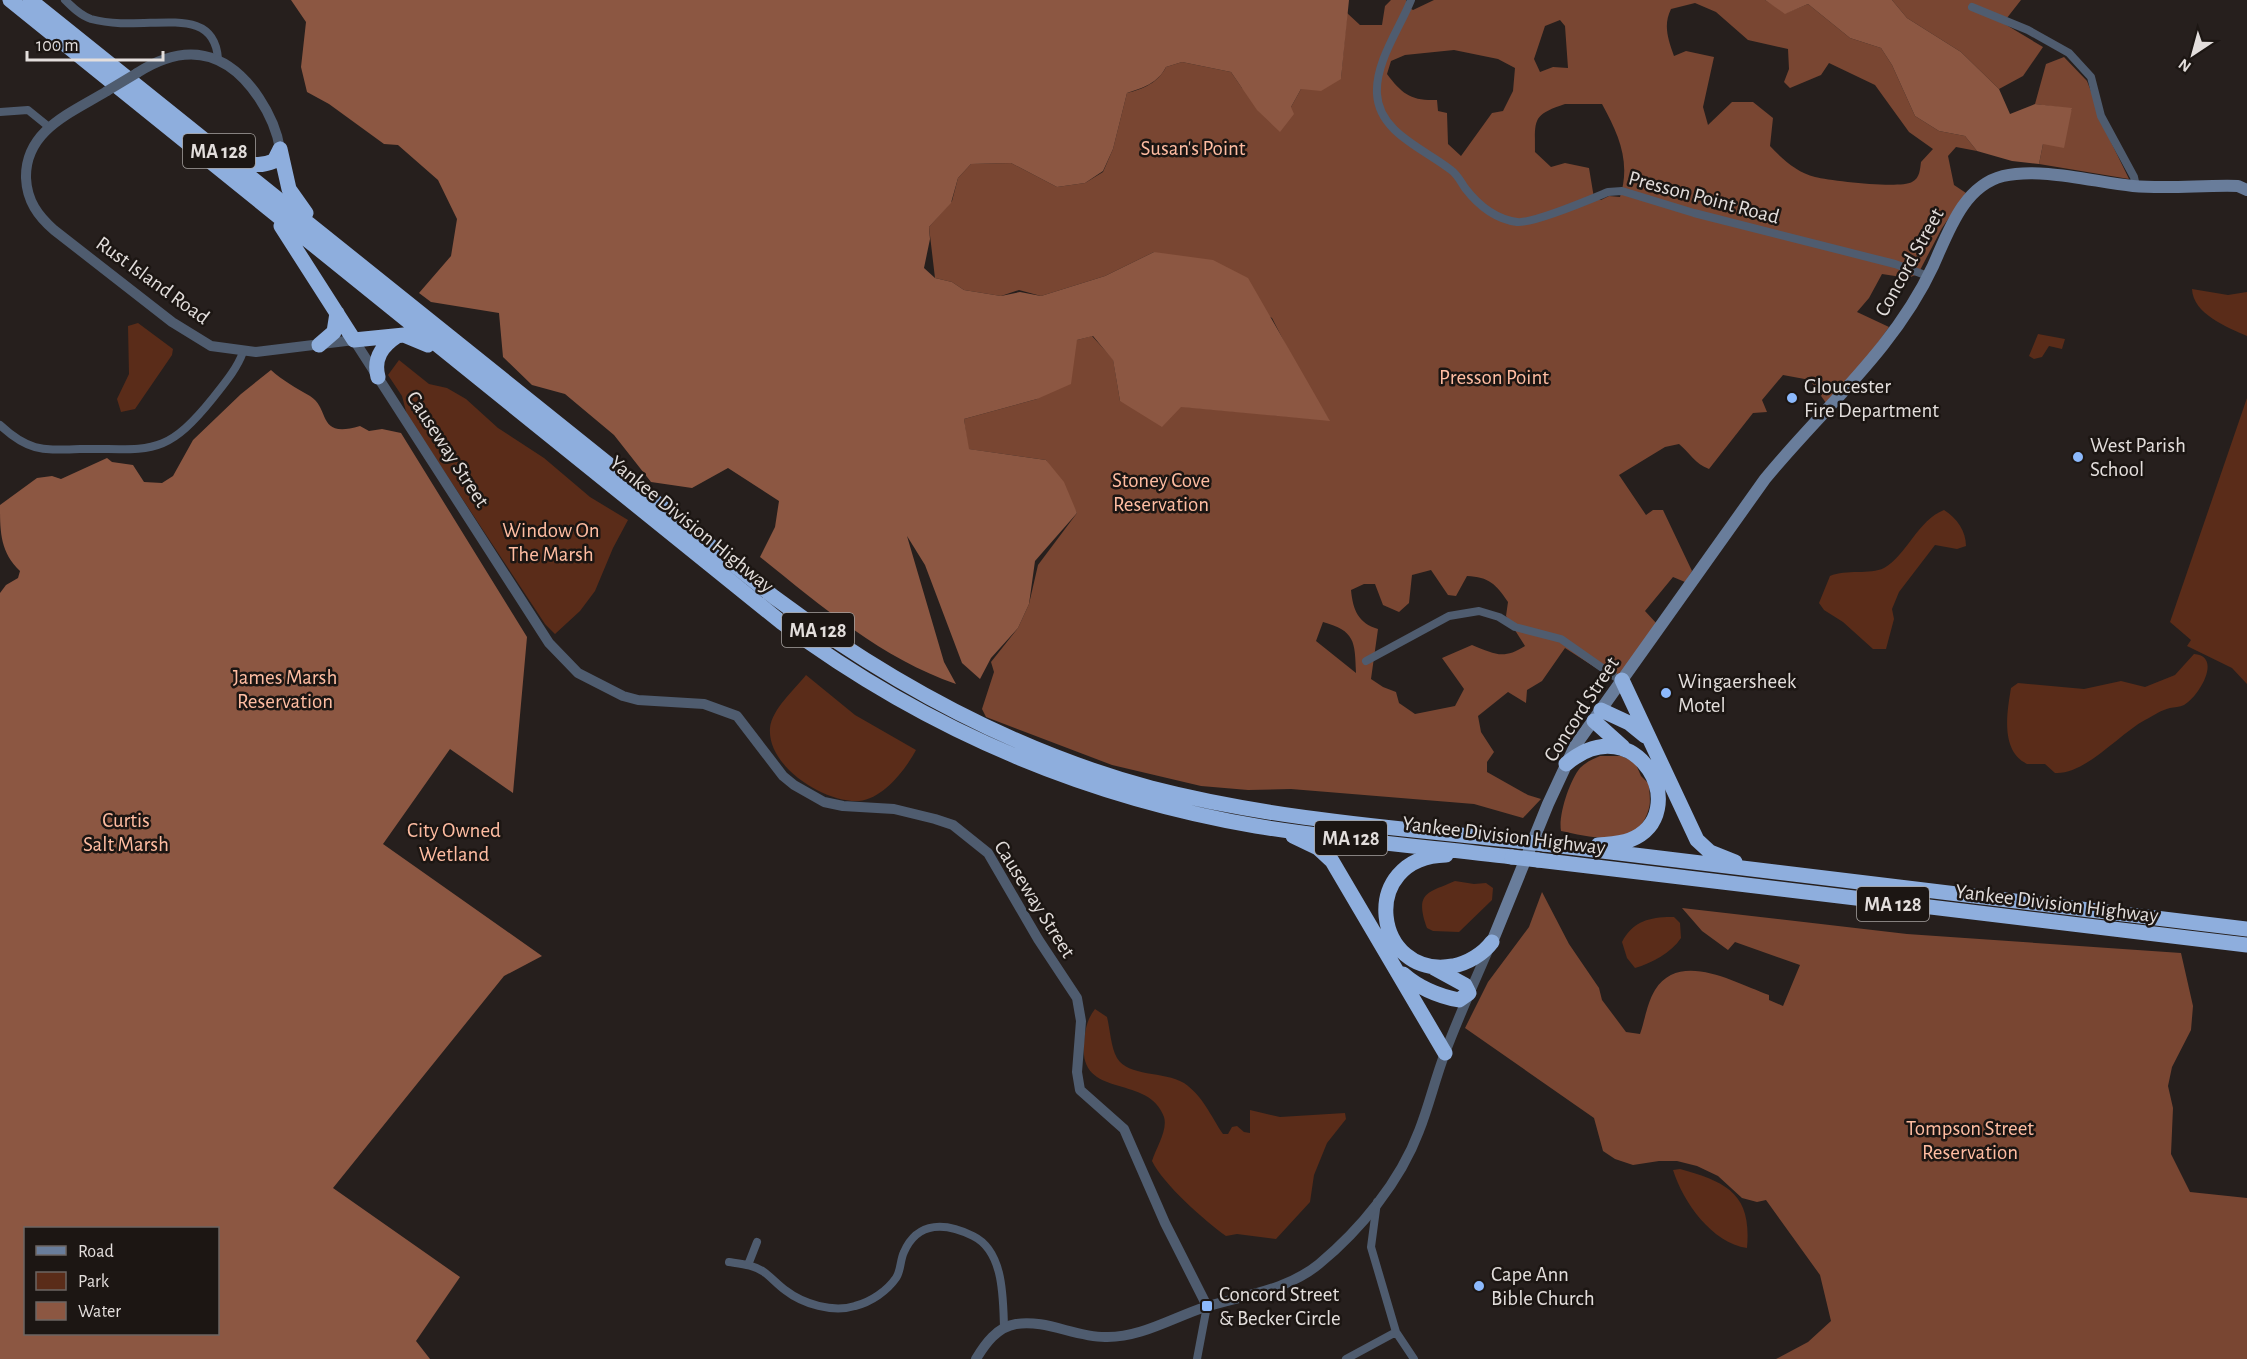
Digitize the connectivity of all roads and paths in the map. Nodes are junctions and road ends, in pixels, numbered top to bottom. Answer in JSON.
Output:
{"nodes":[{"id":1,"x":10,"y":0,"type":"edge"},
{"id":2,"x":30,"y":0,"type":"edge"},
{"id":3,"x":65,"y":0,"type":"edge"},
{"id":4,"x":1411,"y":0,"type":"edge"},
{"id":5,"x":1972,"y":7,"type":"dead end"},
{"id":6,"x":160,"y":13,"type":"dead end"},
{"id":7,"x":209,"y":20,"type":"dead end"},
{"id":8,"x":218,"y":59,"type":"junction"},
{"id":9,"x":147,"y":94,"type":"junction"},
{"id":10,"x":0,"y":112,"type":"edge"},
{"id":11,"x":49,"y":127,"type":"junction"},
{"id":12,"x":280,"y":149,"type":"junction"},
{"id":13,"x":198,"y":151,"type":"junction"},
{"id":14,"x":2244,"y":185,"type":"edge"},
{"id":15,"x":2136,"y":186,"type":"junction"},
{"id":16,"x":1928,"y":276,"type":"junction"},
{"id":17,"x":407,"y":303,"type":"junction"},
{"id":18,"x":337,"y":313,"type":"junction"},
{"id":19,"x":397,"y":336,"type":"junction"},
{"id":20,"x":354,"y":340,"type":"junction"},
{"id":21,"x":320,"y":345,"type":"junction"},
{"id":22,"x":243,"y":352,"type":"junction"},
{"id":23,"x":378,"y":377,"type":"junction"},
{"id":24,"x":531,"y":420,"type":"junction"},
{"id":25,"x":0,"y":426,"type":"edge"},
{"id":26,"x":1366,"y":661,"type":"dead end"},
{"id":27,"x":1622,"y":681,"type":"junction"},
{"id":28,"x":1597,"y":715,"type":"junction"},
{"id":29,"x":1649,"y":741,"type":"junction"},
{"id":30,"x":1626,"y":749,"type":"junction"},
{"id":31,"x":1566,"y":764,"type":"junction"},
{"id":32,"x":1191,"y":813,"type":"junction"},
{"id":33,"x":1545,"y":845,"type":"junction"},
{"id":34,"x":1512,"y":857,"type":"junction"},
{"id":35,"x":1856,"y":883,"type":"junction"},
{"id":36,"x":2247,"y":929,"type":"edge"},
{"id":37,"x":1492,"y":942,"type":"junction"},
{"id":38,"x":2247,"y":945,"type":"edge"},
{"id":39,"x":1429,"y":966,"type":"junction"},
{"id":40,"x":1398,"y":970,"type":"junction"},
{"id":41,"x":1469,"y":993,"type":"junction"},
{"id":42,"x":1445,"y":1053,"type":"junction"},
{"id":43,"x":1377,"y":1201,"type":"junction"},
{"id":44,"x":757,"y":1242,"type":"dead end"},
{"id":45,"x":729,"y":1262,"type":"dead end"},
{"id":46,"x":748,"y":1265,"type":"junction"},
{"id":47,"x":1207,"y":1306,"type":"junction"},
{"id":48,"x":1004,"y":1327,"type":"junction"},
{"id":49,"x":1396,"y":1332,"type":"junction"},
{"id":50,"x":976,"y":1359,"type":"edge"},
{"id":51,"x":1197,"y":1359,"type":"edge"},
{"id":52,"x":1346,"y":1359,"type":"edge"},
{"id":53,"x":1414,"y":1359,"type":"edge"}],
"edges":[{"from":1,"to":13,"type":"highway","name":"Yankee Division Highway","number":"MA 128"},
{"from":2,"to":9,"type":"highway","name":"Yankee Division Highway","number":"MA 128"},
{"from":3,"to":6,"type":"street"},
{"from":4,"to":16,"type":"street","name":"Presson Point Road"},
{"from":5,"to":15,"type":"street"},
{"from":7,"to":8,"type":"street"},
{"from":8,"to":11,"type":"street","bridge":true},
{"from":8,"to":12,"type":"street"},
{"from":9,"to":12,"type":"highway"},
{"from":9,"to":17,"type":"highway","name":"Yankee Division Highway","number":"MA 128"},
{"from":10,"to":11,"type":"street"},
{"from":11,"to":22,"type":"street","name":"Rust Island Road"},
{"from":12,"to":17,"type":"highway"},
{"from":13,"to":18,"type":"highway"},
{"from":13,"to":24,"type":"highway","name":"Yankee Division Highway","number":"MA 128"},
{"from":14,"to":15,"type":"main road","name":"Concord Street"},
{"from":15,"to":16,"type":"main road","name":"Concord Street"},
{"from":16,"to":27,"type":"main road","name":"Concord Street"},
{"from":17,"to":33,"type":"highway","name":"Yankee Division Highway","number":"MA 128","bridge":true},
{"from":18,"to":20,"type":"highway"},
{"from":18,"to":21,"type":"highway"},
{"from":19,"to":20,"type":"highway"},
{"from":19,"to":23,"type":"highway"},
{"from":19,"to":24,"type":"highway"},
{"from":20,"to":21,"type":"street","name":"Rust Island Road"},
{"from":20,"to":23,"type":"street","name":"Causeway Street"},
{"from":21,"to":22,"type":"street","name":"Rust Island Road"},
{"from":22,"to":25,"type":"street"},
{"from":23,"to":47,"type":"street","name":"Causeway Street"},
{"from":24,"to":32,"type":"highway","name":"Yankee Division Highway","number":"MA 128"},
{"from":26,"to":27,"type":"street"},
{"from":27,"to":28,"type":"main road","name":"Concord Street"},
{"from":27,"to":29,"type":"highway"},
{"from":28,"to":29,"type":"highway"},
{"from":28,"to":30,"type":"highway"},
{"from":28,"to":31,"type":"main road","name":"Concord Street"},
{"from":29,"to":35,"type":"highway"},
{"from":30,"to":31,"type":"highway"},
{"from":30,"to":33,"type":"highway"},
{"from":31,"to":37,"type":"main road","name":"Concord Street"},
{"from":32,"to":34,"type":"highway","name":"Yankee Division Highway","number":"MA 128"},
{"from":32,"to":40,"type":"highway"},
{"from":33,"to":35,"type":"highway","name":"Yankee Division Highway","number":"MA 128"},
{"from":34,"to":38,"type":"highway","name":"Yankee Division Highway","number":"MA 128","bridge":true},
{"from":34,"to":39,"type":"highway"},
{"from":35,"to":36,"type":"highway","name":"Yankee Division Highway","number":"MA 128"},
{"from":37,"to":39,"type":"highway"},
{"from":37,"to":41,"type":"street","name":"Concord Street"},
{"from":39,"to":41,"type":"highway"},
{"from":40,"to":41,"type":"highway"},
{"from":40,"to":42,"type":"highway"},
{"from":41,"to":42,"type":"street","name":"Concord Street"},
{"from":42,"to":43,"type":"street","name":"Concord Street"},
{"from":43,"to":47,"type":"street","name":"Concord Street"},
{"from":43,"to":49,"type":"street"},
{"from":44,"to":46,"type":"street"},
{"from":45,"to":46,"type":"street"},
{"from":46,"to":48,"type":"street"},
{"from":47,"to":48,"type":"street","name":"Concord Street"},
{"from":47,"to":51,"type":"street"},
{"from":48,"to":50,"type":"street"},
{"from":49,"to":52,"type":"street"},
{"from":49,"to":53,"type":"street"}]}
